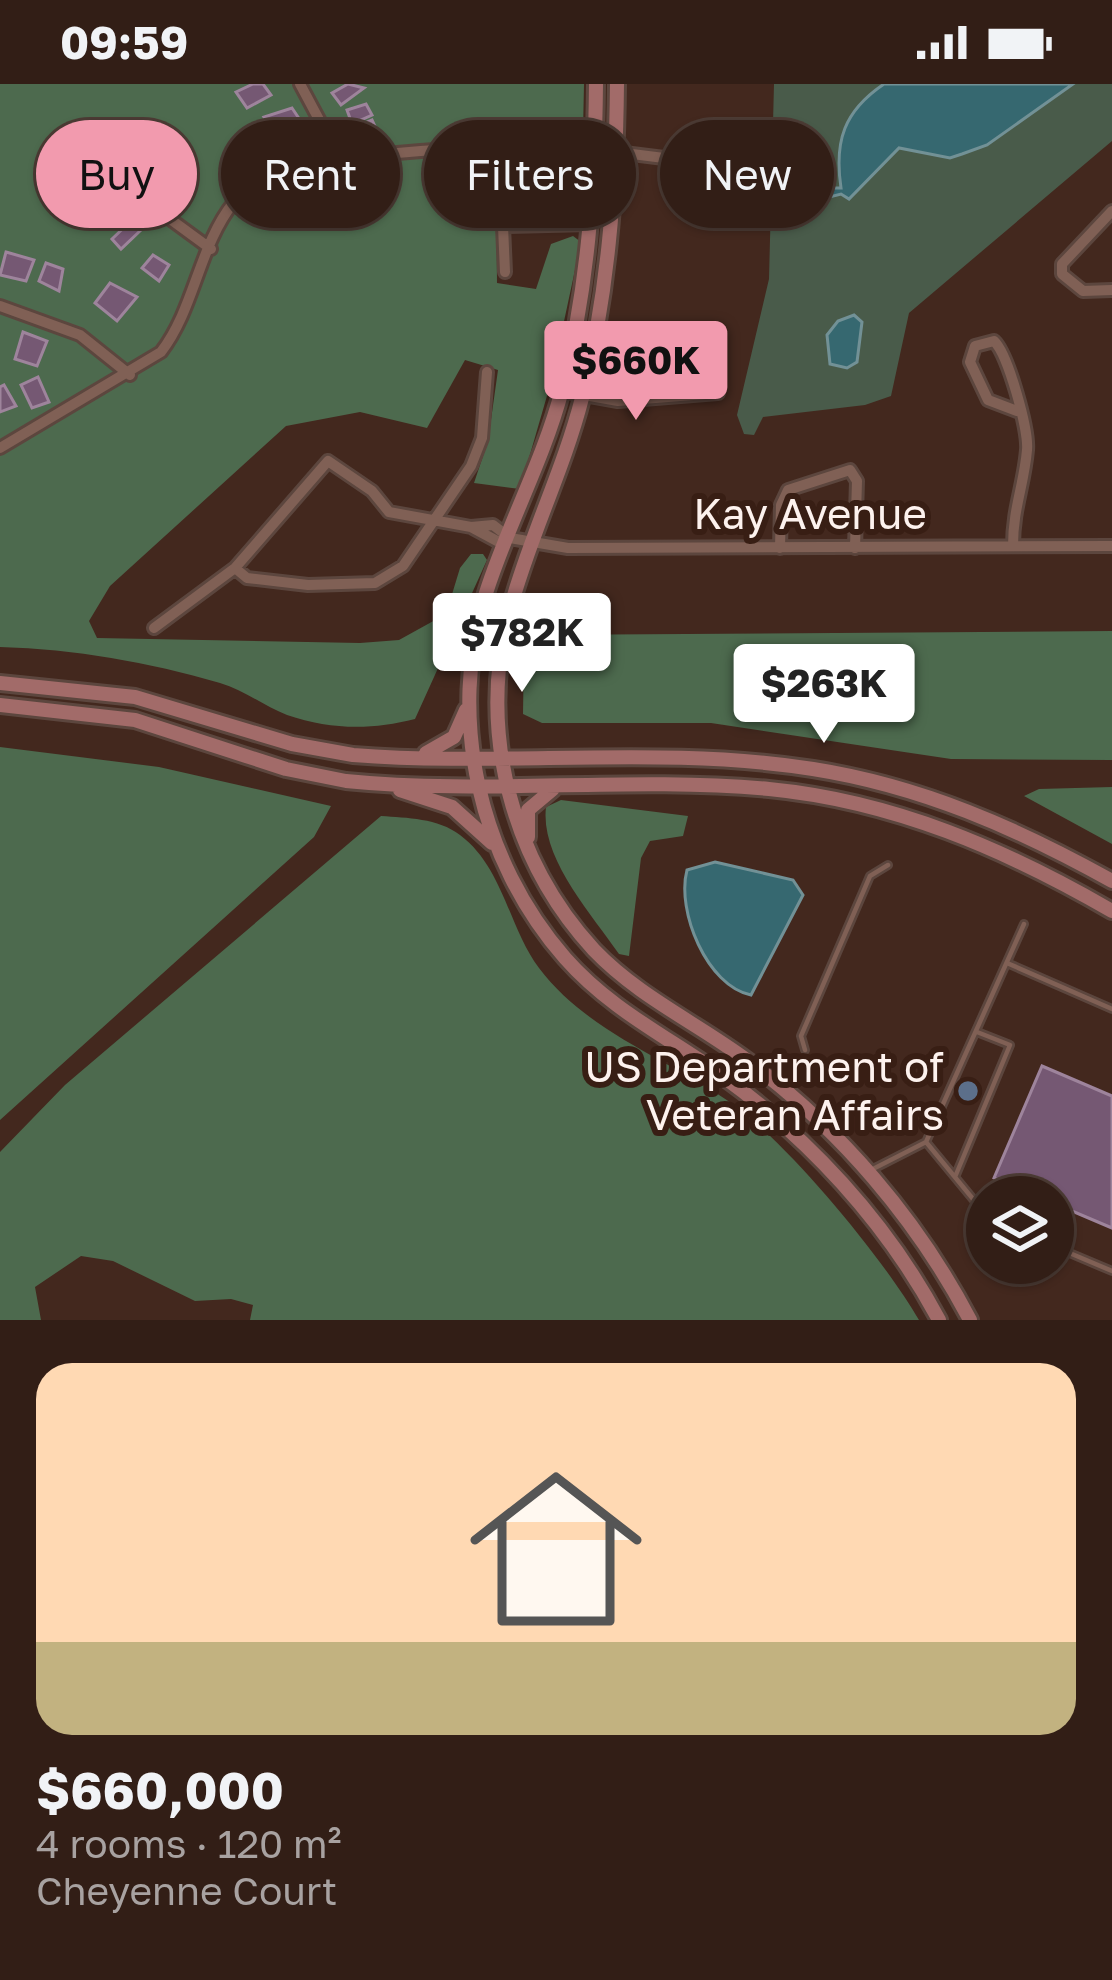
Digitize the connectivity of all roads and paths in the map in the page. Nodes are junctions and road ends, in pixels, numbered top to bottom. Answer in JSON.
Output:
{"nodes":[{"id":1,"x":300,"y":84,"type":"edge"},
{"id":2,"x":596,"y":84,"type":"edge"},
{"id":3,"x":617,"y":84,"type":"edge"},
{"id":4,"x":319,"y":120,"type":"edge"},
{"id":5,"x":596,"y":120,"type":"edge"},
{"id":6,"x":616,"y":120,"type":"edge"},
{"id":7,"x":1112,"y":211,"type":"edge"},
{"id":8,"x":221,"y":227,"type":"edge"},
{"id":9,"x":182,"y":228,"type":"edge"},
{"id":10,"x":503,"y":228,"type":"edge"},
{"id":11,"x":589,"y":228,"type":"edge"},
{"id":12,"x":610,"y":228,"type":"edge"},
{"id":13,"x":211,"y":249,"type":"junction"},
{"id":14,"x":505,"y":272,"type":"dead end"},
{"id":15,"x":1112,"y":290,"type":"edge"},
{"id":16,"x":0,"y":306,"type":"edge"},
{"id":17,"x":487,"y":372,"type":"dead end"},
{"id":18,"x":130,"y":375,"type":"junction"},
{"id":19,"x":562,"y":391,"type":"junction"},
{"id":20,"x":718,"y":393,"type":"dead end"},
{"id":21,"x":582,"y":397,"type":"junction"},
{"id":22,"x":1017,"y":411,"type":"junction"},
{"id":23,"x":0,"y":448,"type":"edge"},
{"id":24,"x":437,"y":523,"type":"junction"},
{"id":25,"x":510,"y":538,"type":"junction"},
{"id":26,"x":533,"y":542,"type":"junction"},
{"id":27,"x":1013,"y":546,"type":"junction"},
{"id":28,"x":1112,"y":546,"type":"edge"},
{"id":29,"x":780,"y":548,"type":"junction"},
{"id":30,"x":855,"y":548,"type":"junction"},
{"id":31,"x":235,"y":568,"type":"junction"},
{"id":32,"x":154,"y":628,"type":"dead end"},
{"id":33,"x":0,"y":683,"type":"edge"},
{"id":34,"x":470,"y":688,"type":"junction"},
{"id":35,"x":0,"y":705,"type":"edge"},
{"id":36,"x":416,"y":757,"type":"junction"},
{"id":37,"x":474,"y":757,"type":"junction"},
{"id":38,"x":500,"y":757,"type":"junction"},
{"id":39,"x":365,"y":783,"type":"junction"},
{"id":40,"x":478,"y":784,"type":"junction"},
{"id":41,"x":506,"y":785,"type":"junction"},
{"id":42,"x":567,"y":785,"type":"junction"},
{"id":43,"x":500,"y":853,"type":"junction"},
{"id":44,"x":531,"y":854,"type":"junction"},
{"id":45,"x":888,"y":865,"type":"dead end"},
{"id":46,"x":1112,"y":881,"type":"edge"},
{"id":47,"x":1112,"y":911,"type":"edge"},
{"id":48,"x":1024,"y":924,"type":"dead end"},
{"id":49,"x":1007,"y":963,"type":"junction"},
{"id":50,"x":1112,"y":996,"type":"edge"},
{"id":51,"x":1110,"y":1008,"type":"edge"},
{"id":52,"x":977,"y":1031,"type":"junction"},
{"id":53,"x":805,"y":1050,"type":"dead end"},
{"id":54,"x":926,"y":1142,"type":"junction"},
{"id":55,"x":868,"y":1172,"type":"junction"},
{"id":56,"x":955,"y":1177,"type":"junction"},
{"id":57,"x":849,"y":1190,"type":"junction"},
{"id":58,"x":966,"y":1190,"type":"edge"},
{"id":59,"x":1074,"y":1255,"type":"edge"},
{"id":60,"x":1112,"y":1271,"type":"edge"},
{"id":61,"x":939,"y":1320,"type":"edge"},
{"id":62,"x":970,"y":1320,"type":"edge"}],
"edges":[{"from":1,"to":4,"type":"street"},
{"from":2,"to":5,"type":"main road"},
{"from":3,"to":6,"type":"main road"},
{"from":7,"to":15,"type":"street"},
{"from":8,"to":13,"type":"street"},
{"from":9,"to":13,"type":"street"},
{"from":10,"to":14,"type":"street"},
{"from":11,"to":19,"type":"main road"},
{"from":12,"to":21,"type":"main road"},
{"from":13,"to":18,"type":"street"},
{"from":16,"to":18,"type":"street"},
{"from":17,"to":24,"type":"street"},
{"from":18,"to":23,"type":"street"},
{"from":19,"to":21,"type":"street"},
{"from":19,"to":25,"type":"main road"},
{"from":20,"to":21,"type":"street"},
{"from":21,"to":26,"type":"main road"},
{"from":22,"to":22,"type":"street"},
{"from":22,"to":27,"type":"street"},
{"from":24,"to":25,"type":"street","name":"Kay Avenue"},
{"from":24,"to":31,"type":"street"},
{"from":24,"to":31,"type":"street","name":"Kay Avenue"},
{"from":25,"to":26,"type":"street","name":"Kay Avenue"},
{"from":25,"to":34,"type":"main road"},
{"from":26,"to":29,"type":"street","name":"Kay Avenue"},
{"from":26,"to":38,"type":"main road"},
{"from":27,"to":28,"type":"street","name":"Kay Avenue"},
{"from":27,"to":30,"type":"street","name":"Kay Avenue"},
{"from":29,"to":30,"type":"street","name":"Kay Avenue"},
{"from":29,"to":30,"type":"street"},
{"from":31,"to":32,"type":"street"},
{"from":33,"to":36,"type":"main road"},
{"from":34,"to":36,"type":"main road"},
{"from":34,"to":37,"type":"main road"},
{"from":35,"to":39,"type":"main road"},
{"from":36,"to":37,"type":"main road"},
{"from":37,"to":38,"type":"main road"},
{"from":37,"to":40,"type":"main road"},
{"from":38,"to":41,"type":"main road"},
{"from":38,"to":46,"type":"main road"},
{"from":39,"to":40,"type":"main road"},
{"from":39,"to":43,"type":"main road"},
{"from":40,"to":41,"type":"main road"},
{"from":40,"to":43,"type":"main road"},
{"from":41,"to":42,"type":"main road"},
{"from":41,"to":44,"type":"main road"},
{"from":42,"to":44,"type":"main road"},
{"from":42,"to":47,"type":"main road"},
{"from":43,"to":57,"type":"main road"},
{"from":44,"to":55,"type":"main road"},
{"from":45,"to":53,"type":"lane"},
{"from":48,"to":49,"type":"lane"},
{"from":49,"to":51,"type":"lane"},
{"from":49,"to":52,"type":"lane"},
{"from":50,"to":51,"type":"lane"},
{"from":52,"to":54,"type":"lane"},
{"from":52,"to":56,"type":"lane"},
{"from":54,"to":55,"type":"lane"},
{"from":54,"to":56,"type":"lane"},
{"from":55,"to":57,"type":"main road"},
{"from":55,"to":62,"type":"main road"},
{"from":56,"to":58,"type":"lane"},
{"from":57,"to":61,"type":"main road"},
{"from":59,"to":60,"type":"lane"}]}
